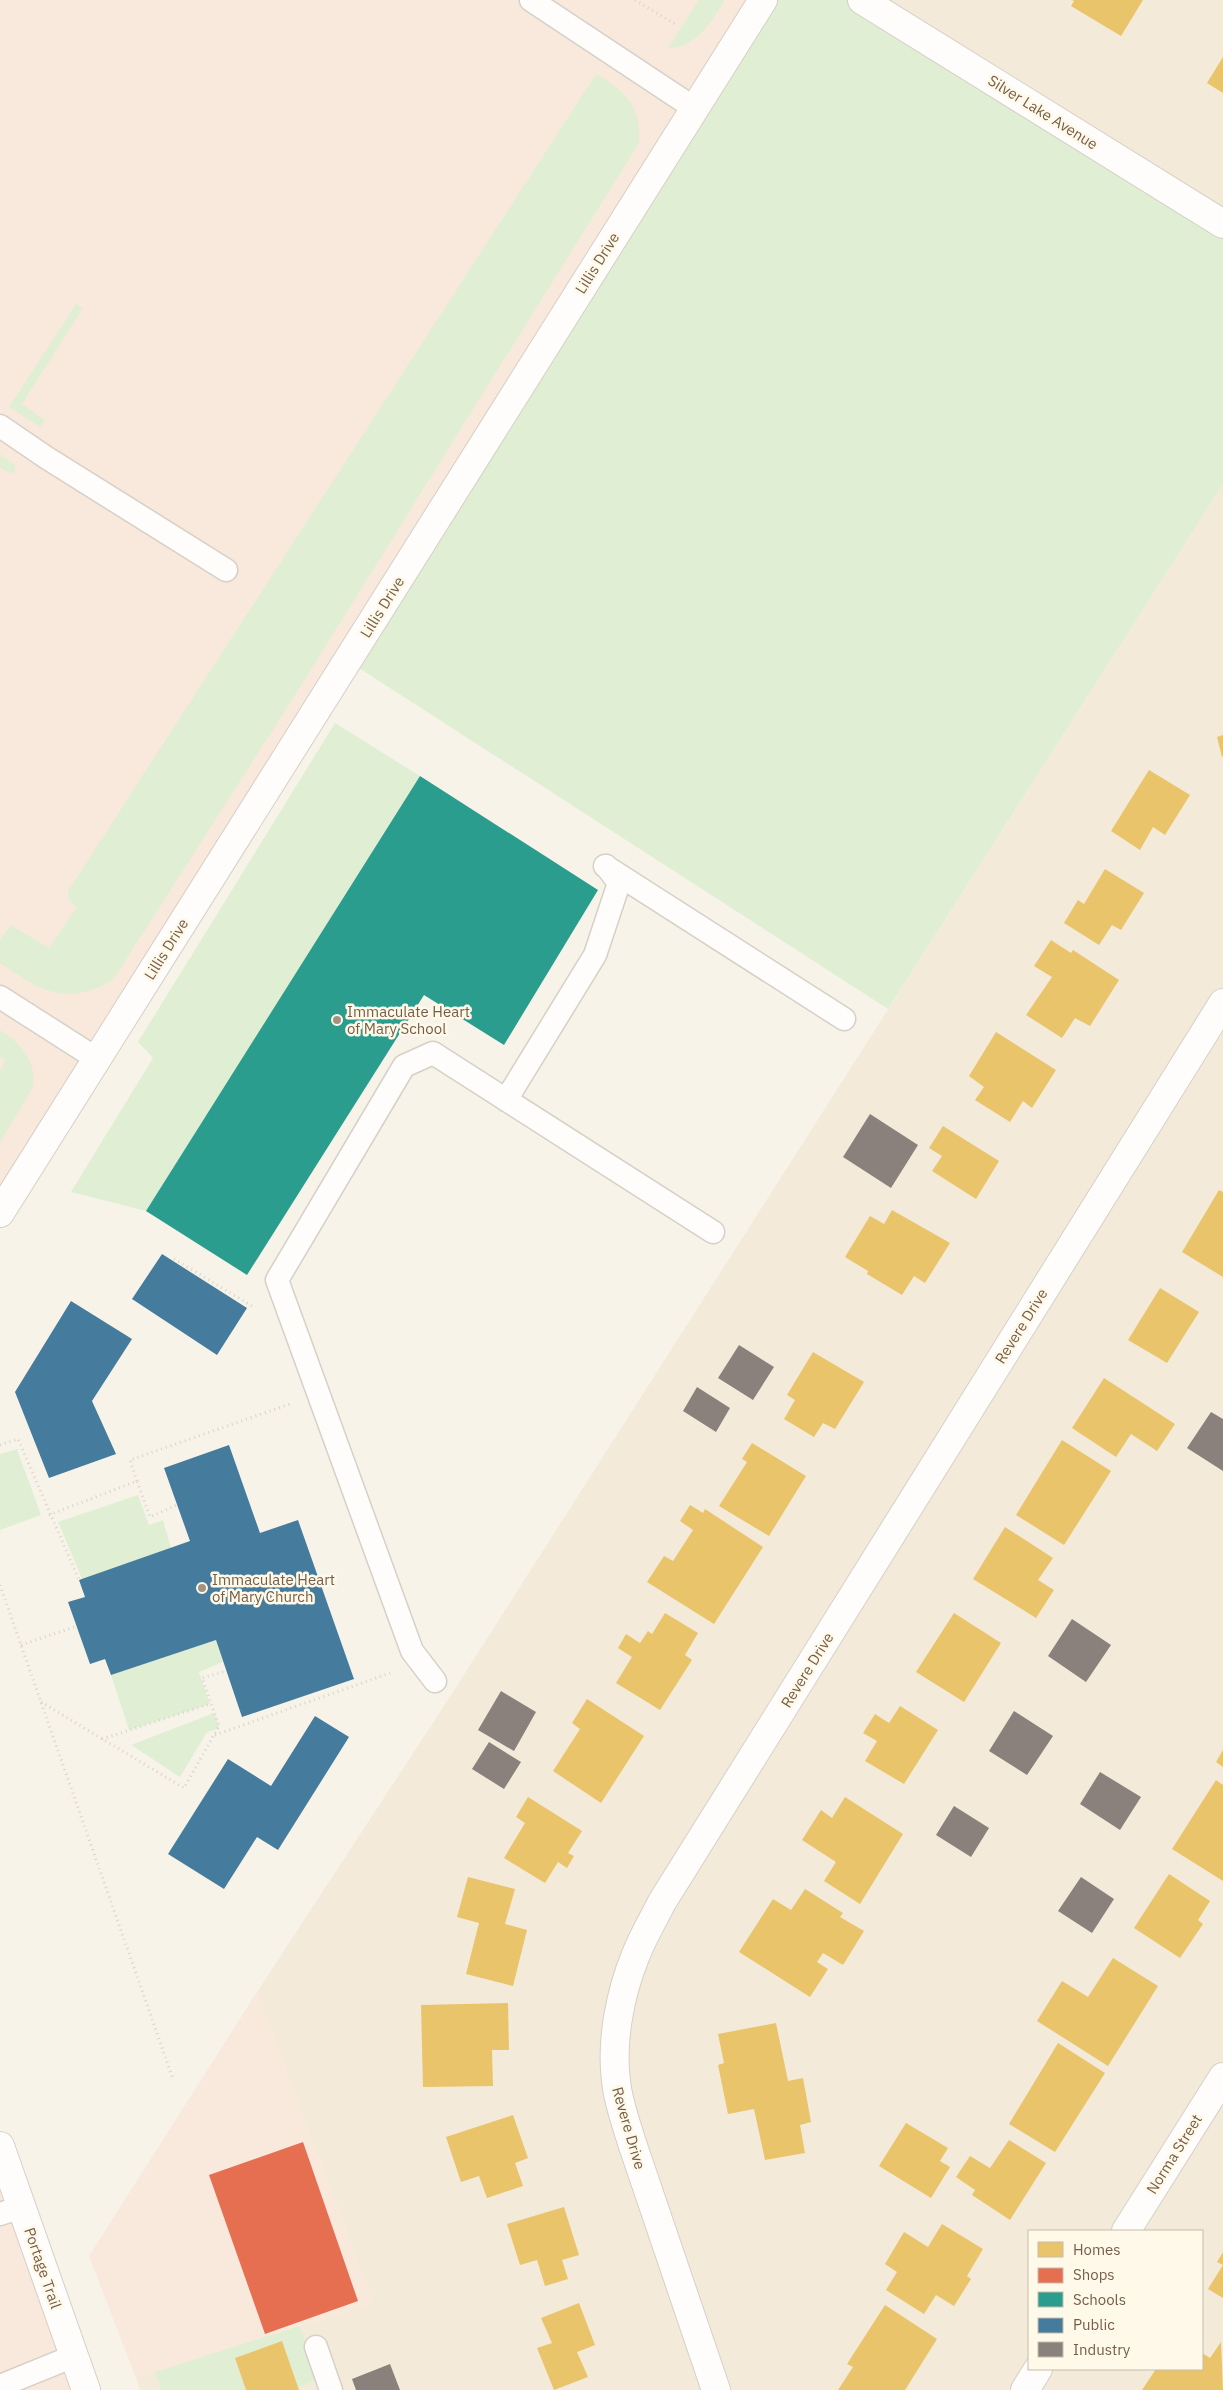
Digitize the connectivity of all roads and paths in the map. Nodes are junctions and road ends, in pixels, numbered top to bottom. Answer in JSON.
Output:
{"nodes":[{"id":1,"x":531,"y":0,"type":"edge"},
{"id":2,"x":636,"y":0,"type":"edge"},
{"id":3,"x":763,"y":0,"type":"edge"},
{"id":4,"x":862,"y":0,"type":"edge"},
{"id":5,"x":675,"y":24,"type":"dead end"},
{"id":6,"x":694,"y":108,"type":"junction"},
{"id":7,"x":1223,"y":224,"type":"edge"},
{"id":8,"x":0,"y":426,"type":"edge"},
{"id":9,"x":226,"y":570,"type":"dead end"},
{"id":10,"x":0,"y":997,"type":"edge"},
{"id":11,"x":1223,"y":1003,"type":"edge"},
{"id":12,"x":844,"y":1019,"type":"dead end"},
{"id":13,"x":97,"y":1060,"type":"junction"},
{"id":14,"x":506,"y":1100,"type":"junction"},
{"id":15,"x":0,"y":1213,"type":"edge"},
{"id":16,"x":713,"y":1232,"type":"dead end"},
{"id":17,"x":174,"y":1259,"type":"dead end"},
{"id":18,"x":258,"y":1309,"type":"dead end"},
{"id":19,"x":298,"y":1401,"type":"dead end"},
{"id":20,"x":0,"y":1445,"type":"edge"},
{"id":21,"x":137,"y":1481,"type":"junction"},
{"id":22,"x":177,"y":1505,"type":"dead end"},
{"id":23,"x":49,"y":1515,"type":"junction"},
{"id":24,"x":79,"y":1580,"type":"dead end"},
{"id":25,"x":0,"y":1585,"type":"edge"},
{"id":26,"x":77,"y":1626,"type":"dead end"},
{"id":27,"x":21,"y":1645,"type":"junction"},
{"id":28,"x":226,"y":1671,"type":"dead end"},
{"id":29,"x":395,"y":1672,"type":"dead end"},
{"id":30,"x":434,"y":1681,"type":"dead end"},
{"id":31,"x":40,"y":1702,"type":"junction"},
{"id":32,"x":210,"y":1704,"type":"junction"},
{"id":33,"x":214,"y":1735,"type":"junction"},
{"id":34,"x":102,"y":1739,"type":"junction"},
{"id":35,"x":1223,"y":2077,"type":"edge"},
{"id":36,"x":173,"y":2079,"type":"dead end"},
{"id":37,"x":0,"y":2146,"type":"edge"},
{"id":38,"x":11,"y":2211,"type":"edge"},
{"id":39,"x":1127,"y":2230,"type":"edge"},
{"id":40,"x":316,"y":2347,"type":"dead end"},
{"id":41,"x":74,"y":2356,"type":"junction"},
{"id":42,"x":1037,"y":2370,"type":"edge"},
{"id":43,"x":0,"y":2386,"type":"edge"},
{"id":44,"x":86,"y":2390,"type":"edge"},
{"id":45,"x":332,"y":2390,"type":"edge"},
{"id":46,"x":716,"y":2390,"type":"edge"},
{"id":47,"x":1025,"y":2390,"type":"edge"}],
"edges":[{"from":1,"to":6,"type":"lane"},
{"from":2,"to":5,"type":"path"},
{"from":3,"to":6,"type":"street","name":"Lillis Drive"},
{"from":4,"to":7,"type":"street","name":"Silver Lake Avenue"},
{"from":6,"to":13,"type":"street","name":"Lillis Drive"},
{"from":8,"to":9,"type":"lane"},
{"from":10,"to":13,"type":"lane"},
{"from":11,"to":46,"type":"street","name":"Revere Drive"},
{"from":12,"to":14,"type":"lane"},
{"from":13,"to":15,"type":"street","name":"Lillis Drive"},
{"from":14,"to":16,"type":"lane"},
{"from":14,"to":30,"type":"lane"},
{"from":17,"to":18,"type":"path"},
{"from":19,"to":21,"type":"path"},
{"from":20,"to":23,"type":"path"},
{"from":21,"to":22,"type":"path"},
{"from":21,"to":23,"type":"path"},
{"from":23,"to":24,"type":"path"},
{"from":25,"to":27,"type":"path"},
{"from":26,"to":27,"type":"path"},
{"from":27,"to":31,"type":"path"},
{"from":28,"to":32,"type":"path"},
{"from":29,"to":33,"type":"path"},
{"from":31,"to":34,"type":"path"},
{"from":31,"to":36,"type":"path"},
{"from":32,"to":33,"type":"path"},
{"from":32,"to":34,"type":"path"},
{"from":33,"to":34,"type":"path"},
{"from":35,"to":39,"type":"street","name":"Norma Street"},
{"from":37,"to":38,"type":"street","name":"Portage Trail"},
{"from":38,"to":41,"type":"street","name":"Portage Trail"},
{"from":40,"to":45,"type":"lane"},
{"from":41,"to":43,"type":"lane"},
{"from":41,"to":44,"type":"street","name":"Portage Trail"},
{"from":42,"to":47,"type":"street"}]}
